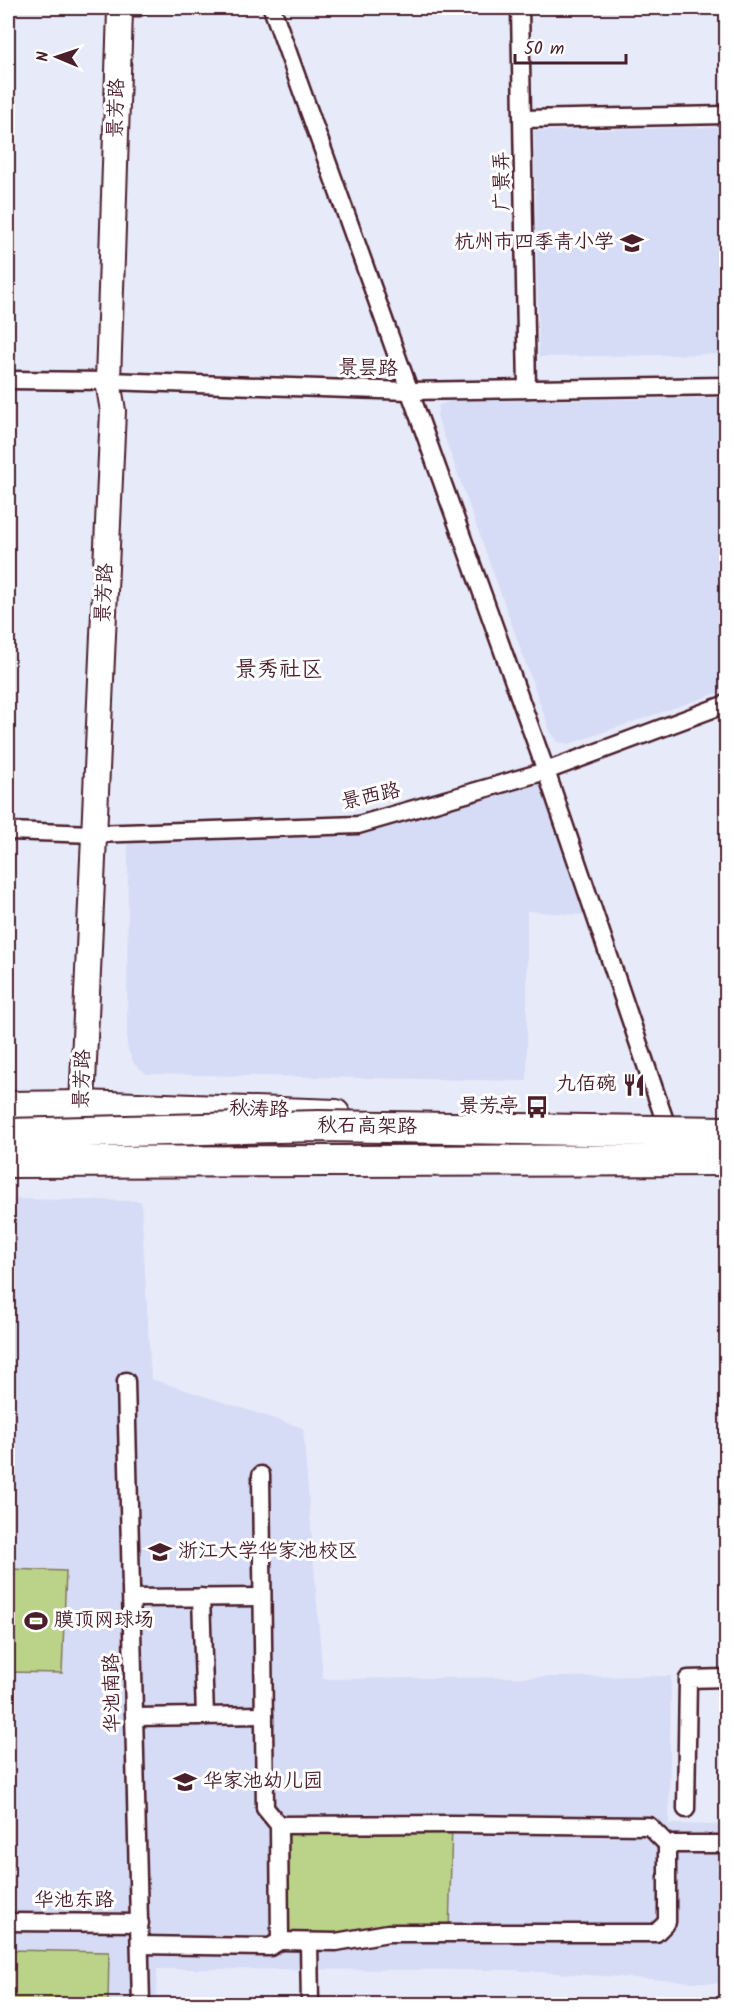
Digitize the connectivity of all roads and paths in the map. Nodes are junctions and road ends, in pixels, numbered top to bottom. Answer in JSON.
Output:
{"nodes":[{"id":1,"x":146,"y":8,"type":"edge"},
{"id":2,"x":272,"y":8,"type":"edge"},
{"id":3,"x":520,"y":8,"type":"edge"},
{"id":4,"x":120,"y":11,"type":"joint"},
{"id":5,"x":726,"y":115,"type":"edge"},
{"id":6,"x":523,"y":119,"type":"junction"},
{"id":7,"x":8,"y":380,"type":"edge"},
{"id":8,"x":108,"y":381,"type":"junction"},
{"id":9,"x":726,"y":386,"type":"edge"},
{"id":10,"x":527,"y":389,"type":"junction"},
{"id":11,"x":409,"y":392,"type":"junction"},
{"id":12,"x":726,"y":704,"type":"edge"},
{"id":13,"x":546,"y":771,"type":"junction"},
{"id":14,"x":8,"y":831,"type":"edge"},
{"id":15,"x":93,"y":834,"type":"junction"},
{"id":16,"x":82,"y":1104,"type":"junction"},
{"id":17,"x":8,"y":1105,"type":"edge"},
{"id":18,"x":666,"y":1124,"type":"junction"},
{"id":19,"x":726,"y":1124,"type":"edge"},
{"id":20,"x":726,"y":1132,"type":"edge"},
{"id":21,"x":8,"y":1134,"type":"edge"},
{"id":22,"x":726,"y":1160,"type":"edge"},
{"id":23,"x":8,"y":1162,"type":"edge"},
{"id":24,"x":726,"y":1170,"type":"edge"},
{"id":25,"x":8,"y":1175,"type":"edge"},
{"id":26,"x":79,"y":1176,"type":"junction"},
{"id":27,"x":126,"y":1381,"type":"dead end"},
{"id":28,"x":261,"y":1475,"type":"dead end"},
{"id":29,"x":201,"y":1597,"type":"junction"},
{"id":30,"x":262,"y":1597,"type":"junction"},
{"id":31,"x":132,"y":1598,"type":"junction"},
{"id":32,"x":726,"y":1678,"type":"edge"},
{"id":33,"x":264,"y":1715,"type":"junction"},
{"id":34,"x":205,"y":1716,"type":"junction"},
{"id":35,"x":135,"y":1717,"type":"junction"},
{"id":36,"x":686,"y":1809,"type":"dead end"},
{"id":37,"x":279,"y":1825,"type":"junction"},
{"id":38,"x":667,"y":1844,"type":"junction"},
{"id":39,"x":726,"y":1844,"type":"edge"},
{"id":40,"x":8,"y":1922,"type":"edge"},
{"id":41,"x":140,"y":1923,"type":"junction"},
{"id":42,"x":280,"y":1941,"type":"junction"},
{"id":43,"x":309,"y":1942,"type":"junction"},
{"id":44,"x":140,"y":1945,"type":"junction"},
{"id":45,"x":141,"y":2004,"type":"edge"},
{"id":46,"x":310,"y":2004,"type":"edge"}],
"edges":[{"from":1,"to":4,"type":"lane"},
{"from":2,"to":11,"type":"street"},
{"from":3,"to":6,"type":"street","name":"广景弄"},
{"from":4,"to":8,"type":"street","name":"景芳路"},
{"from":5,"to":6,"type":"street"},
{"from":6,"to":10,"type":"street","name":"广景弄"},
{"from":7,"to":8,"type":"street","name":"景昙路"},
{"from":8,"to":11,"type":"street","name":"景昙路"},
{"from":8,"to":15,"type":"street","name":"景芳路"},
{"from":9,"to":10,"type":"street","name":"景昙路"},
{"from":10,"to":11,"type":"street","name":"景昙路"},
{"from":11,"to":13,"type":"street"},
{"from":12,"to":13,"type":"street","name":"景西路"},
{"from":13,"to":15,"type":"street","name":"景西路"},
{"from":13,"to":18,"type":"street"},
{"from":14,"to":15,"type":"street","name":"景西路"},
{"from":15,"to":16,"type":"street","name":"景芳路"},
{"from":16,"to":17,"type":"main road","name":"秋涛路"},
{"from":16,"to":18,"type":"main road","name":"秋涛路"},
{"from":16,"to":26,"type":"street","name":"景芳路"},
{"from":18,"to":19,"type":"main road","name":"秋涛路"},
{"from":20,"to":21,"type":"highway","name":"秋石高架路","bridge":true},
{"from":22,"to":23,"type":"highway","name":"秋石高架路","bridge":true},
{"from":24,"to":26,"type":"main road"},
{"from":25,"to":26,"type":"main road"},
{"from":27,"to":31,"type":"street","name":"华池南路"},
{"from":28,"to":30,"type":"street"},
{"from":29,"to":30,"type":"street"},
{"from":29,"to":31,"type":"street"},
{"from":29,"to":34,"type":"street"},
{"from":30,"to":33,"type":"street"},
{"from":31,"to":35,"type":"street","name":"华池南路"},
{"from":32,"to":36,"type":"street"},
{"from":33,"to":34,"type":"street"},
{"from":33,"to":37,"type":"street"},
{"from":34,"to":35,"type":"street"},
{"from":35,"to":41,"type":"street","name":"华池南路"},
{"from":37,"to":38,"type":"street"},
{"from":37,"to":42,"type":"street"},
{"from":38,"to":39,"type":"street"},
{"from":38,"to":43,"type":"street"},
{"from":40,"to":41,"type":"street","name":"华池东路"},
{"from":41,"to":44,"type":"street","name":"华池南路"},
{"from":42,"to":43,"type":"street"},
{"from":42,"to":44,"type":"street"},
{"from":43,"to":46,"type":"street"},
{"from":44,"to":45,"type":"street","name":"华池南路"}]}
